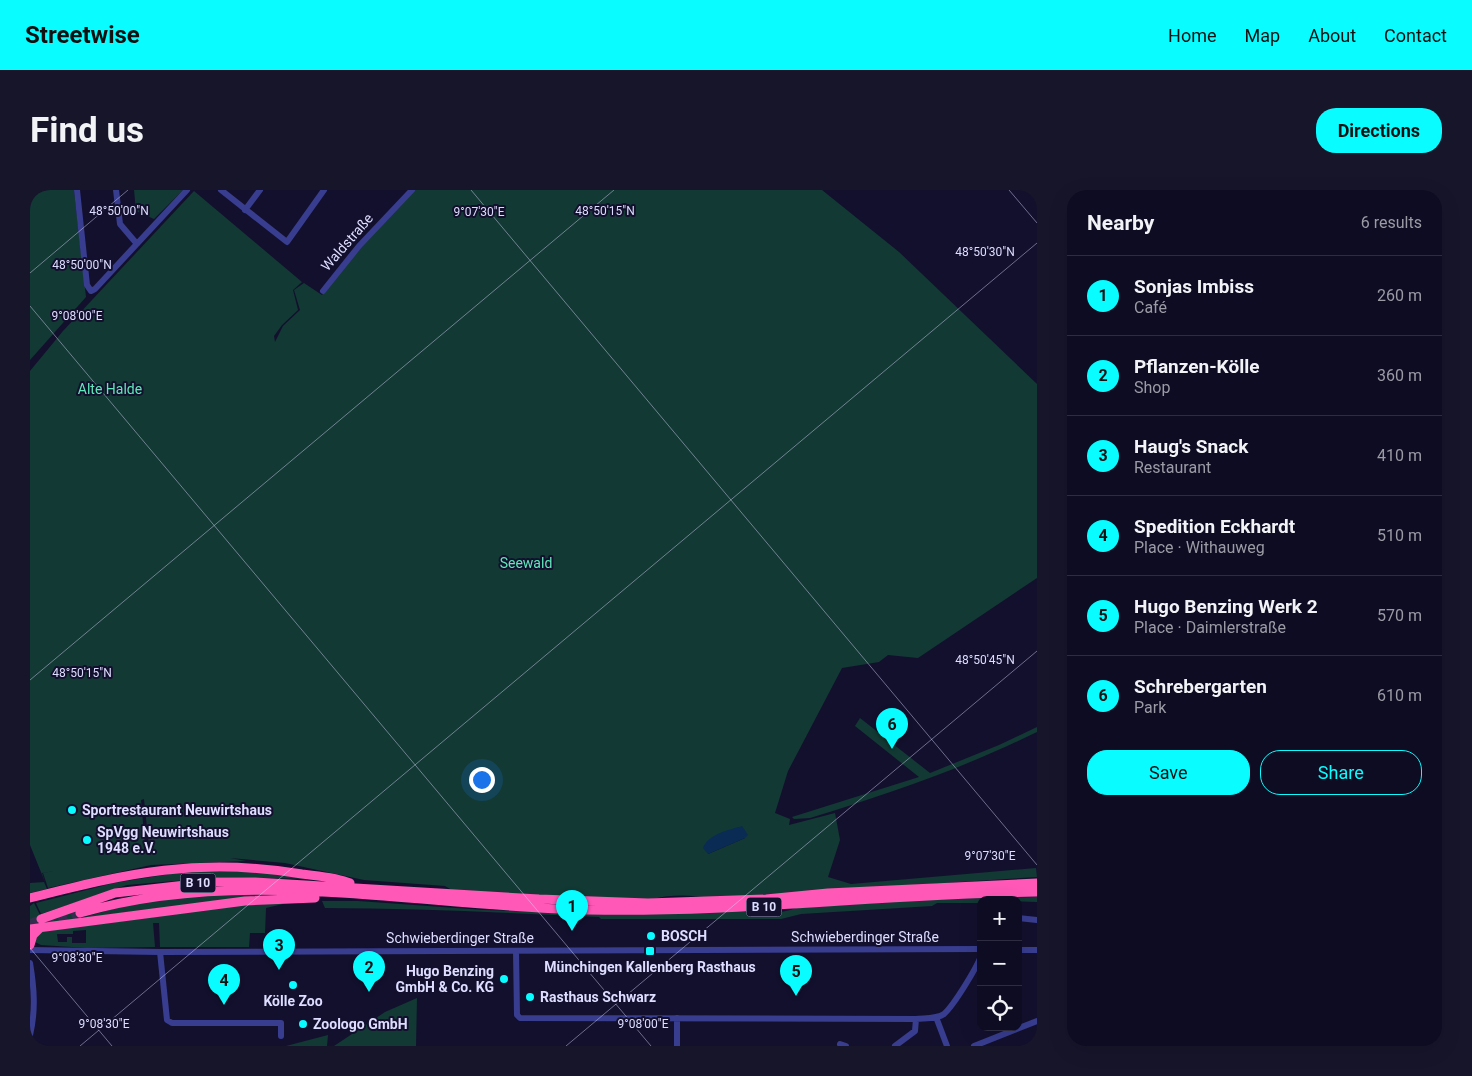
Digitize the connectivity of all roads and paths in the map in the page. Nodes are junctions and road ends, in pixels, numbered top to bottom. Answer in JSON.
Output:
{"nodes":[{"id":1,"x":77,"y":190,"type":"edge"},
{"id":2,"x":116,"y":190,"type":"edge"},
{"id":3,"x":187,"y":190,"type":"edge"},
{"id":4,"x":220,"y":190,"type":"edge"},
{"id":5,"x":260,"y":190,"type":"edge"},
{"id":6,"x":324,"y":190,"type":"edge"},
{"id":7,"x":412,"y":190,"type":"edge"},
{"id":8,"x":245,"y":210,"type":"junction"},
{"id":9,"x":137,"y":244,"type":"junction"},
{"id":10,"x":323,"y":291,"type":"dead end"},
{"id":11,"x":1037,"y":882,"type":"edge"},
{"id":12,"x":360,"y":887,"type":"junction"},
{"id":13,"x":1037,"y":892,"type":"edge"},
{"id":14,"x":51,"y":893,"type":"junction"},
{"id":15,"x":373,"y":896,"type":"junction"},
{"id":16,"x":30,"y":898,"type":"edge"},
{"id":17,"x":30,"y":903,"type":"edge"},
{"id":18,"x":80,"y":913,"type":"tunnel mouth"},
{"id":19,"x":1022,"y":918,"type":"edge"},
{"id":20,"x":1037,"y":920,"type":"edge"},
{"id":21,"x":41,"y":923,"type":"junction"},
{"id":22,"x":30,"y":929,"type":"edge"},
{"id":23,"x":30,"y":945,"type":"edge"},
{"id":24,"x":977,"y":949,"type":"edge"},
{"id":25,"x":30,"y":950,"type":"edge"},
{"id":26,"x":1022,"y":950,"type":"edge"},
{"id":27,"x":1037,"y":950,"type":"edge"},
{"id":28,"x":160,"y":952,"type":"junction"},
{"id":29,"x":516,"y":952,"type":"junction"},
{"id":30,"x":30,"y":963,"type":"edge"},
{"id":31,"x":977,"y":966,"type":"edge"},
{"id":32,"x":936,"y":1017,"type":"junction"},
{"id":33,"x":677,"y":1018,"type":"junction"},
{"id":34,"x":916,"y":1019,"type":"junction"},
{"id":35,"x":1037,"y":1022,"type":"edge"},
{"id":36,"x":30,"y":1035,"type":"edge"},
{"id":37,"x":281,"y":1036,"type":"dead end"},
{"id":38,"x":677,"y":1046,"type":"edge"},
{"id":39,"x":895,"y":1046,"type":"edge"},
{"id":40,"x":946,"y":1046,"type":"edge"},
{"id":41,"x":974,"y":1046,"type":"edge"}],
"edges":[{"from":1,"to":9,"type":"street"},
{"from":2,"to":9,"type":"street"},
{"from":3,"to":9,"type":"street"},
{"from":4,"to":8,"type":"street"},
{"from":5,"to":8,"type":"street"},
{"from":6,"to":8,"type":"street"},
{"from":7,"to":10,"type":"street","name":"Waldstraße"},
{"from":11,"to":12,"type":"highway","number":"B 10"},
{"from":12,"to":14,"type":"highway","number":"B 10"},
{"from":12,"to":21,"type":"highway","number":"B 10"},
{"from":13,"to":15,"type":"highway","number":"B 10"},
{"from":14,"to":16,"type":"highway","number":"B 10"},
{"from":14,"to":17,"type":"highway","number":"B 10"},
{"from":15,"to":18,"type":"highway","number":"B 10"},
{"from":15,"to":21,"type":"highway","number":"B 10"},
{"from":19,"to":20,"type":"street"},
{"from":21,"to":22,"type":"highway","number":"B 10"},
{"from":21,"to":23,"type":"highway"},
{"from":24,"to":29,"type":"street","name":"Schwieberdinger Straße"},
{"from":25,"to":28,"type":"street","name":"Schwieberdinger Straße"},
{"from":26,"to":27,"type":"street"},
{"from":28,"to":29,"type":"street","name":"Schwieberdinger Straße"},
{"from":28,"to":37,"type":"street"},
{"from":29,"to":33,"type":"street"},
{"from":30,"to":36,"type":"street"},
{"from":31,"to":32,"type":"street"},
{"from":32,"to":34,"type":"street"},
{"from":32,"to":40,"type":"street"},
{"from":33,"to":34,"type":"street"},
{"from":33,"to":38,"type":"street"},
{"from":34,"to":39,"type":"street"},
{"from":35,"to":41,"type":"street"}]}
